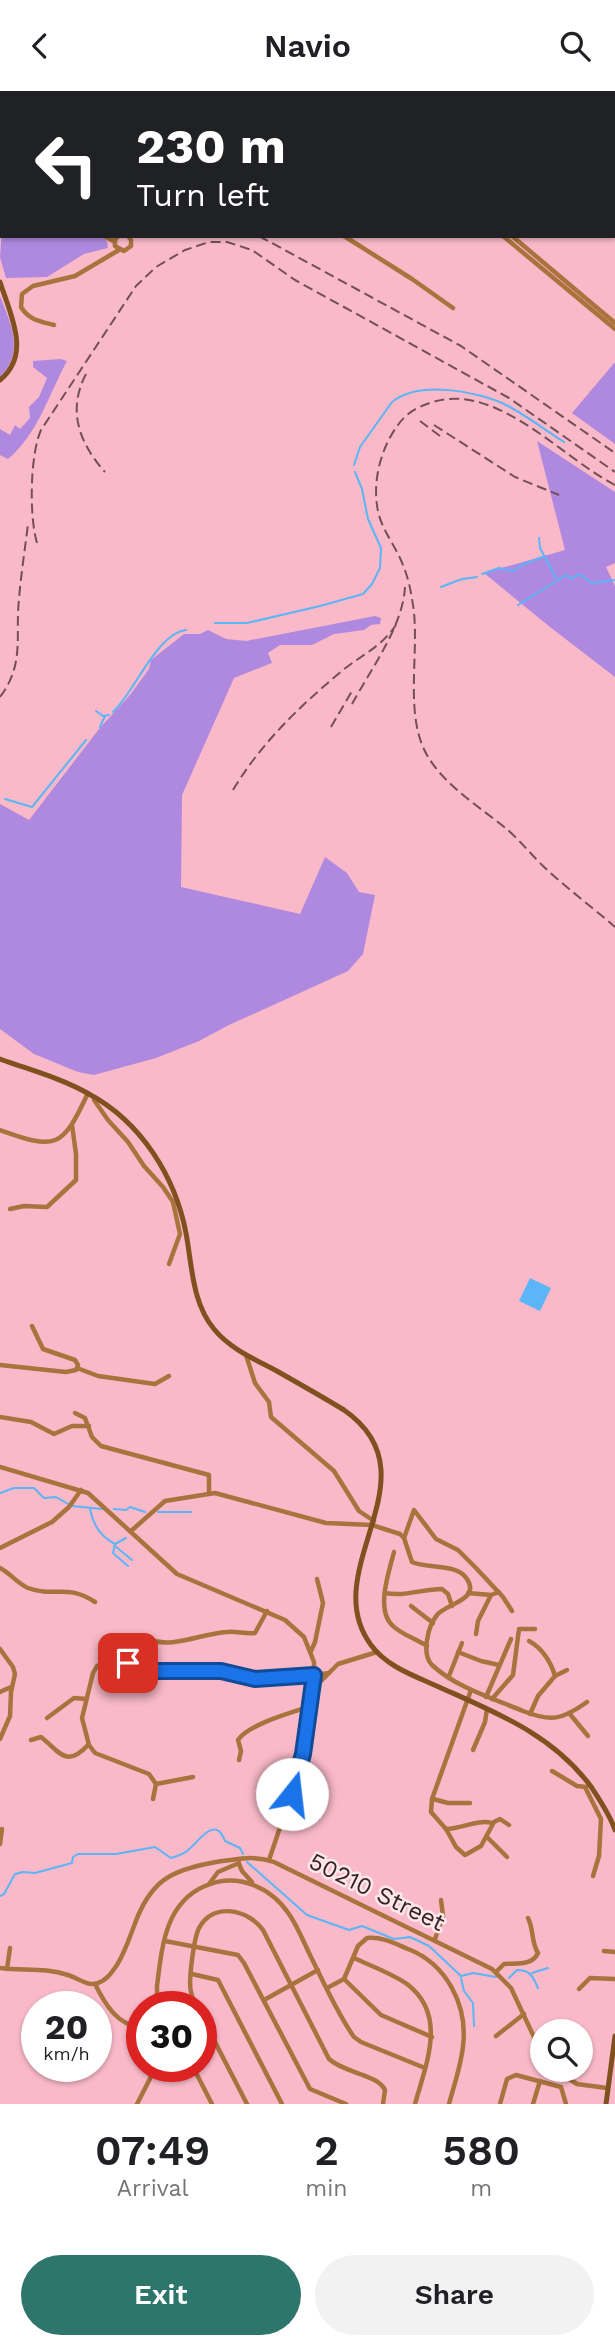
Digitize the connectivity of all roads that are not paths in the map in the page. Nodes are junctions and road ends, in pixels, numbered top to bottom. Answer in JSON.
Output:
{"nodes":[{"id":1,"x":107,"y":238,"type":"edge"},
{"id":2,"x":117,"y":238,"type":"edge"},
{"id":3,"x":129,"y":238,"type":"edge"},
{"id":4,"x":347,"y":238,"type":"edge"},
{"id":5,"x":505,"y":238,"type":"edge"},
{"id":6,"x":514,"y":238,"type":"edge"},
{"id":7,"x":115,"y":243,"type":"junction"},
{"id":8,"x":118,"y":250,"type":"junction"},
{"id":9,"x":106,"y":256,"type":"junction"},
{"id":10,"x":0,"y":282,"type":"edge"},
{"id":11,"x":453,"y":308,"type":"dead end"},
{"id":12,"x":615,"y":323,"type":"edge"},
{"id":13,"x":54,"y":325,"type":"dead end"},
{"id":14,"x":615,"y":329,"type":"edge"},
{"id":15,"x":0,"y":380,"type":"edge"},
{"id":16,"x":0,"y":1059,"type":"edge"},
{"id":17,"x":88,"y":1094,"type":"junction"},
{"id":18,"x":72,"y":1125,"type":"junction"},
{"id":19,"x":0,"y":1130,"type":"edge"},
{"id":20,"x":10,"y":1209,"type":"dead end"},
{"id":21,"x":169,"y":1264,"type":"dead end"},
{"id":22,"x":32,"y":1326,"type":"dead end"},
{"id":23,"x":246,"y":1355,"type":"junction"},
{"id":24,"x":0,"y":1365,"type":"edge"},
{"id":25,"x":77,"y":1368,"type":"junction"},
{"id":26,"x":169,"y":1376,"type":"dead end"},
{"id":27,"x":75,"y":1413,"type":"dead end"},
{"id":28,"x":0,"y":1417,"type":"edge"},
{"id":29,"x":89,"y":1426,"type":"junction"},
{"id":30,"x":0,"y":1467,"type":"edge"},
{"id":31,"x":81,"y":1490,"type":"junction"},
{"id":32,"x":209,"y":1493,"type":"junction"},
{"id":33,"x":373,"y":1523,"type":"junction"},
{"id":34,"x":131,"y":1531,"type":"junction"},
{"id":35,"x":404,"y":1538,"type":"junction"},
{"id":36,"x":0,"y":1548,"type":"edge"},
{"id":37,"x":394,"y":1552,"type":"dead end"},
{"id":38,"x":0,"y":1568,"type":"edge"},
{"id":39,"x":317,"y":1580,"type":"dead end"},
{"id":40,"x":499,"y":1592,"type":"junction"},
{"id":41,"x":385,"y":1593,"type":"junction"},
{"id":42,"x":468,"y":1593,"type":"junction"},
{"id":43,"x":491,"y":1595,"type":"junction"},
{"id":44,"x":95,"y":1602,"type":"dead end"},
{"id":45,"x":411,"y":1606,"type":"dead end"},
{"id":46,"x":452,"y":1606,"type":"junction"},
{"id":47,"x":267,"y":1611,"type":"junction"},
{"id":48,"x":512,"y":1611,"type":"dead end"},
{"id":49,"x":433,"y":1623,"type":"junction"},
{"id":50,"x":535,"y":1629,"type":"dead end"},
{"id":51,"x":476,"y":1634,"type":"dead end"},
{"id":52,"x":145,"y":1639,"type":"dead end"},
{"id":53,"x":511,"y":1639,"type":"dead end"},
{"id":54,"x":529,"y":1641,"type":"dead end"},
{"id":55,"x":462,"y":1643,"type":"dead end"},
{"id":56,"x":427,"y":1646,"type":"junction"},
{"id":57,"x":0,"y":1649,"type":"edge"},
{"id":58,"x":311,"y":1652,"type":"junction"},
{"id":59,"x":377,"y":1652,"type":"junction"},
{"id":60,"x":458,"y":1652,"type":"junction"},
{"id":61,"x":500,"y":1665,"type":"junction"},
{"id":62,"x":567,"y":1670,"type":"dead end"},
{"id":63,"x":329,"y":1673,"type":"junction"},
{"id":64,"x":314,"y":1675,"type":"junction"},
{"id":65,"x":449,"y":1676,"type":"junction"},
{"id":66,"x":555,"y":1676,"type":"junction"},
{"id":67,"x":12,"y":1686,"type":"junction"},
{"id":68,"x":313,"y":1689,"type":"junction"},
{"id":69,"x":471,"y":1690,"type":"junction"},
{"id":70,"x":0,"y":1692,"type":"edge"},
{"id":71,"x":489,"y":1698,"type":"junction"},
{"id":72,"x":86,"y":1699,"type":"junction"},
{"id":73,"x":468,"y":1700,"type":"junction"},
{"id":74,"x":587,"y":1702,"type":"dead end"},
{"id":75,"x":311,"y":1706,"type":"junction"},
{"id":76,"x":487,"y":1708,"type":"junction"},
{"id":77,"x":569,"y":1713,"type":"junction"},
{"id":78,"x":530,"y":1714,"type":"junction"},
{"id":79,"x":47,"y":1718,"type":"dead end"},
{"id":80,"x":588,"y":1736,"type":"dead end"},
{"id":81,"x":0,"y":1739,"type":"edge"},
{"id":82,"x":31,"y":1740,"type":"dead end"},
{"id":83,"x":89,"y":1744,"type":"junction"},
{"id":84,"x":474,"y":1750,"type":"dead end"},
{"id":85,"x":239,"y":1760,"type":"dead end"},
{"id":86,"x":552,"y":1771,"type":"dead end"},
{"id":87,"x":193,"y":1777,"type":"dead end"},
{"id":88,"x":156,"y":1784,"type":"junction"},
{"id":89,"x":260,"y":1785,"type":"dead end"},
{"id":90,"x":587,"y":1786,"type":"junction"},
{"id":91,"x":292,"y":1794,"type":"junction"},
{"id":92,"x":153,"y":1799,"type":"dead end"},
{"id":93,"x":432,"y":1799,"type":"junction"},
{"id":94,"x":470,"y":1803,"type":"dead end"},
{"id":95,"x":614,"y":1821,"type":"edge"},
{"id":96,"x":492,"y":1823,"type":"junction"},
{"id":97,"x":509,"y":1825,"type":"dead end"},
{"id":98,"x":2,"y":1829,"type":"dead end"},
{"id":99,"x":446,"y":1829,"type":"junction"},
{"id":100,"x":615,"y":1830,"type":"edge"},
{"id":101,"x":486,"y":1837,"type":"junction"},
{"id":102,"x":0,"y":1844,"type":"edge"},
{"id":103,"x":507,"y":1857,"type":"dead end"},
{"id":104,"x":269,"y":1860,"type":"junction"},
{"id":105,"x":239,"y":1861,"type":"junction"},
{"id":106,"x":593,"y":1876,"type":"dead end"},
{"id":107,"x":209,"y":1884,"type":"junction"},
{"id":108,"x":255,"y":1885,"type":"junction"},
{"id":109,"x":441,"y":1900,"type":"dead end"},
{"id":110,"x":528,"y":1918,"type":"dead end"},
{"id":111,"x":435,"y":1940,"type":"junction"},
{"id":112,"x":165,"y":1941,"type":"junction"},
{"id":113,"x":195,"y":1946,"type":"junction"},
{"id":114,"x":10,"y":1948,"type":"dead end"},
{"id":115,"x":604,"y":1951,"type":"dead end"},
{"id":116,"x":615,"y":1952,"type":"edge"},
{"id":117,"x":354,"y":1958,"type":"junction"},
{"id":118,"x":0,"y":1968,"type":"edge"},
{"id":119,"x":7,"y":1969,"type":"junction"},
{"id":120,"x":318,"y":1970,"type":"junction"},
{"id":121,"x":496,"y":1972,"type":"junction"},
{"id":122,"x":192,"y":1974,"type":"junction"},
{"id":123,"x":344,"y":1979,"type":"junction"},
{"id":124,"x":615,"y":1979,"type":"edge"},
{"id":125,"x":95,"y":1984,"type":"junction"},
{"id":126,"x":291,"y":1985,"type":"junction"},
{"id":127,"x":327,"y":1988,"type":"junction"},
{"id":128,"x":579,"y":1989,"type":"dead end"},
{"id":129,"x":157,"y":1991,"type":"edge"},
{"id":130,"x":191,"y":1991,"type":"edge"},
{"id":131,"x":264,"y":2000,"type":"junction"},
{"id":132,"x":524,"y":2014,"type":"junction"},
{"id":133,"x":126,"y":2022,"type":"edge"},
{"id":134,"x":530,"y":2027,"type":"edge"},
{"id":135,"x":496,"y":2036,"type":"dead end"},
{"id":136,"x":615,"y":2036,"type":"edge"},
{"id":137,"x":433,"y":2037,"type":"junction"},
{"id":138,"x":217,"y":2046,"type":"edge"},
{"id":139,"x":425,"y":2068,"type":"junction"},
{"id":140,"x":530,"y":2078,"type":"edge"},
{"id":141,"x":148,"y":2082,"type":"edge"},
{"id":142,"x":201,"y":2082,"type":"edge"},
{"id":143,"x":540,"y":2082,"type":"edge"},
{"id":144,"x":544,"y":2082,"type":"edge"},
{"id":145,"x":567,"y":2082,"type":"edge"},
{"id":146,"x":574,"y":2082,"type":"edge"},
{"id":147,"x":561,"y":2087,"type":"junction"},
{"id":148,"x":607,"y":2088,"type":"junction"},
{"id":149,"x":136,"y":2104,"type":"edge"},
{"id":150,"x":212,"y":2104,"type":"edge"},
{"id":151,"x":247,"y":2104,"type":"edge"},
{"id":152,"x":282,"y":2104,"type":"edge"},
{"id":153,"x":346,"y":2104,"type":"edge"},
{"id":154,"x":383,"y":2104,"type":"edge"},
{"id":155,"x":415,"y":2104,"type":"edge"},
{"id":156,"x":449,"y":2104,"type":"edge"},
{"id":157,"x":500,"y":2104,"type":"edge"},
{"id":158,"x":533,"y":2104,"type":"edge"},
{"id":159,"x":566,"y":2104,"type":"edge"},
{"id":160,"x":606,"y":2104,"type":"edge"}],
"edges":[{"from":1,"to":7,"type":"street"},
{"from":2,"to":7,"type":"street"},
{"from":3,"to":8,"type":"street"},
{"from":4,"to":11,"type":"street"},
{"from":5,"to":14,"type":"street"},
{"from":6,"to":12,"type":"street"},
{"from":7,"to":8,"type":"street"},
{"from":7,"to":9,"type":"street"},
{"from":8,"to":9,"type":"street"},
{"from":9,"to":13,"type":"street"},
{"from":10,"to":15,"type":"street"},
{"from":16,"to":17,"type":"street"},
{"from":17,"to":18,"type":"street"},
{"from":17,"to":21,"type":"street"},
{"from":17,"to":23,"type":"street"},
{"from":18,"to":19,"type":"street"},
{"from":18,"to":20,"type":"street"},
{"from":22,"to":25,"type":"street"},
{"from":23,"to":33,"type":"street"},
{"from":23,"to":33,"type":"street"},
{"from":24,"to":25,"type":"street"},
{"from":25,"to":26,"type":"street"},
{"from":27,"to":29,"type":"street"},
{"from":28,"to":29,"type":"street"},
{"from":29,"to":32,"type":"street"},
{"from":30,"to":31,"type":"street"},
{"from":31,"to":34,"type":"street"},
{"from":31,"to":36,"type":"street"},
{"from":32,"to":33,"type":"street"},
{"from":32,"to":34,"type":"street"},
{"from":33,"to":35,"type":"street"},
{"from":33,"to":59,"type":"street"},
{"from":34,"to":47,"type":"street"},
{"from":35,"to":40,"type":"street"},
{"from":35,"to":42,"type":"street"},
{"from":37,"to":41,"type":"street"},
{"from":38,"to":44,"type":"street"},
{"from":39,"to":58,"type":"street"},
{"from":40,"to":43,"type":"street"},
{"from":40,"to":48,"type":"street"},
{"from":41,"to":46,"type":"street"},
{"from":41,"to":56,"type":"street"},
{"from":42,"to":43,"type":"street"},
{"from":42,"to":46,"type":"street"},
{"from":43,"to":51,"type":"street"},
{"from":45,"to":49,"type":"street"},
{"from":46,"to":49,"type":"street"},
{"from":47,"to":52,"type":"street"},
{"from":47,"to":58,"type":"street"},
{"from":49,"to":56,"type":"street"},
{"from":50,"to":71,"type":"street"},
{"from":53,"to":61,"type":"street"},
{"from":54,"to":66,"type":"street"},
{"from":55,"to":60,"type":"street"},
{"from":56,"to":65,"type":"street"},
{"from":57,"to":67,"type":"street"},
{"from":58,"to":64,"type":"street"},
{"from":59,"to":63,"type":"street"},
{"from":59,"to":73,"type":"street"},
{"from":60,"to":61,"type":"street"},
{"from":60,"to":65,"type":"street"},
{"from":61,"to":71,"type":"street"},
{"from":62,"to":66,"type":"street"},
{"from":63,"to":64,"type":"street"},
{"from":63,"to":68,"type":"street"},
{"from":64,"to":68,"type":"street"},
{"from":64,"to":72,"type":"street"},
{"from":65,"to":69,"type":"street"},
{"from":66,"to":78,"type":"street"},
{"from":67,"to":70,"type":"street"},
{"from":67,"to":81,"type":"street"},
{"from":68,"to":75,"type":"street"},
{"from":69,"to":71,"type":"street"},
{"from":69,"to":73,"type":"street"},
{"from":71,"to":78,"type":"street"},
{"from":72,"to":79,"type":"street"},
{"from":72,"to":83,"type":"street"},
{"from":73,"to":76,"type":"street"},
{"from":73,"to":93,"type":"street"},
{"from":74,"to":77,"type":"street"},
{"from":75,"to":85,"type":"street"},
{"from":75,"to":91,"type":"street"},
{"from":76,"to":84,"type":"street"},
{"from":76,"to":90,"type":"street"},
{"from":77,"to":78,"type":"street"},
{"from":77,"to":80,"type":"street"},
{"from":82,"to":83,"type":"street"},
{"from":83,"to":88,"type":"street"},
{"from":86,"to":90,"type":"street"},
{"from":87,"to":88,"type":"street"},
{"from":88,"to":92,"type":"street"},
{"from":89,"to":91,"type":"street"},
{"from":90,"to":95,"type":"street"},
{"from":90,"to":106,"type":"street"},
{"from":91,"to":104,"type":"street"},
{"from":93,"to":94,"type":"street"},
{"from":93,"to":99,"type":"street"},
{"from":95,"to":100,"type":"street"},
{"from":96,"to":97,"type":"street"},
{"from":96,"to":99,"type":"street"},
{"from":96,"to":101,"type":"street"},
{"from":98,"to":102,"type":"street"},
{"from":99,"to":101,"type":"street"},
{"from":101,"to":103,"type":"street"},
{"from":104,"to":105,"type":"street","name":"50210 Street"},
{"from":104,"to":111,"type":"street","name":"50210 Street"},
{"from":105,"to":107,"type":"street"},
{"from":105,"to":108,"type":"street"},
{"from":105,"to":125,"type":"street","name":"50210 Street"},
{"from":107,"to":108,"type":"street"},
{"from":107,"to":112,"type":"street"},
{"from":108,"to":120,"type":"street"},
{"from":109,"to":111,"type":"street"},
{"from":110,"to":121,"type":"street"},
{"from":111,"to":121,"type":"street","name":"50210 Street"},
{"from":112,"to":113,"type":"street"},
{"from":112,"to":129,"type":"street"},
{"from":113,"to":122,"type":"street"},
{"from":113,"to":126,"type":"street"},
{"from":113,"to":131,"type":"street"},
{"from":114,"to":119,"type":"street"},
{"from":115,"to":116,"type":"street"},
{"from":117,"to":123,"type":"street"},
{"from":117,"to":137,"type":"street"},
{"from":117,"to":156,"type":"street"},
{"from":118,"to":119,"type":"street"},
{"from":119,"to":125,"type":"street"},
{"from":120,"to":126,"type":"street"},
{"from":120,"to":127,"type":"street"},
{"from":121,"to":132,"type":"street","name":"50210 Street"},
{"from":122,"to":130,"type":"street"},
{"from":122,"to":152,"type":"street"},
{"from":123,"to":127,"type":"street"},
{"from":123,"to":137,"type":"street"},
{"from":124,"to":128,"type":"street"},
{"from":125,"to":133,"type":"street"},
{"from":126,"to":131,"type":"street"},
{"from":126,"to":154,"type":"street"},
{"from":127,"to":139,"type":"street"},
{"from":131,"to":153,"type":"street"},
{"from":132,"to":134,"type":"street","name":"50210 Street"},
{"from":132,"to":135,"type":"street"},
{"from":136,"to":148,"type":"street"},
{"from":137,"to":139,"type":"street"},
{"from":138,"to":151,"type":"street"},
{"from":139,"to":155,"type":"street"},
{"from":140,"to":157,"type":"street"},
{"from":141,"to":149,"type":"street"},
{"from":142,"to":150,"type":"street"},
{"from":143,"to":158,"type":"street"},
{"from":144,"to":147,"type":"street"},
{"from":145,"to":147,"type":"street"},
{"from":146,"to":148,"type":"street"},
{"from":147,"to":159,"type":"street"},
{"from":148,"to":160,"type":"street"}]}
